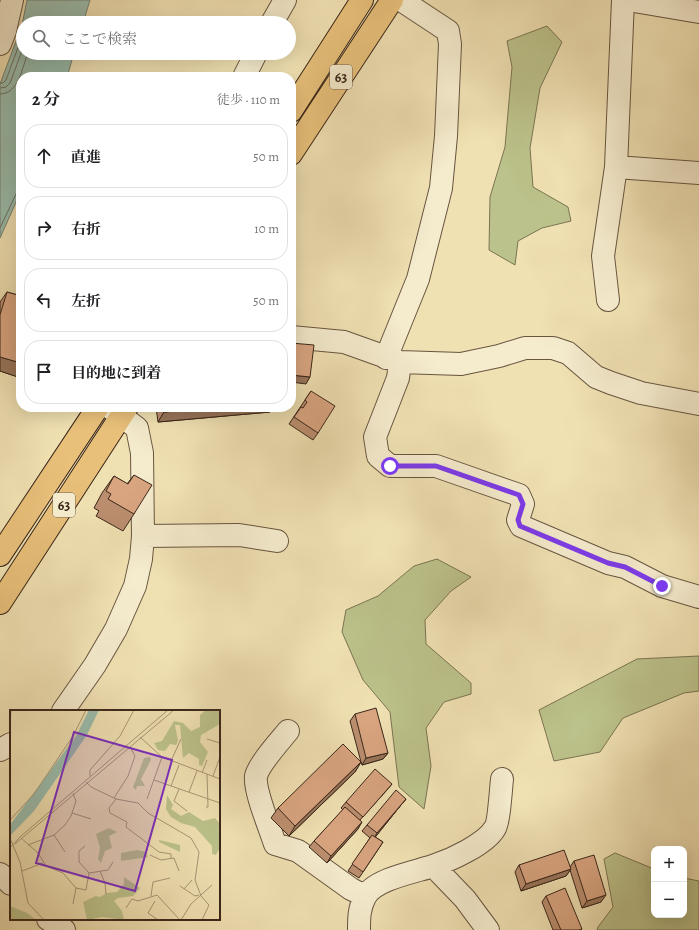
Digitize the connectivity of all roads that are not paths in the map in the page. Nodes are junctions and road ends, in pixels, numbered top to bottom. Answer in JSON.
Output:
{"nodes":[{"id":1,"x":12,"y":0,"type":"edge"},
{"id":2,"x":285,"y":0,"type":"edge"},
{"id":3,"x":362,"y":0,"type":"edge"},
{"id":4,"x":392,"y":0,"type":"edge"},
{"id":5,"x":401,"y":0,"type":"edge"},
{"id":6,"x":623,"y":0,"type":"edge"},
{"id":7,"x":628,"y":0,"type":"edge"},
{"id":8,"x":695,"y":8,"type":"edge"},
{"id":9,"x":276,"y":16,"type":"edge"},
{"id":10,"x":0,"y":44,"type":"edge"},
{"id":11,"x":252,"y":60,"type":"edge"},
{"id":12,"x":246,"y":72,"type":"edge"},
{"id":13,"x":296,"y":103,"type":"edge"},
{"id":14,"x":296,"y":146,"type":"edge"},
{"id":15,"x":616,"y":168,"type":"junction"},
{"id":16,"x":699,"y":173,"type":"edge"},
{"id":17,"x":608,"y":300,"type":"dead end"},
{"id":18,"x":296,"y":337,"type":"edge"},
{"id":19,"x":393,"y":360,"type":"junction"},
{"id":20,"x":699,"y":404,"type":"edge"},
{"id":21,"x":95,"y":412,"type":"edge"},
{"id":22,"x":118,"y":412,"type":"edge"},
{"id":23,"x":121,"y":412,"type":"edge"},
{"id":24,"x":143,"y":536,"type":"junction"},
{"id":25,"x":277,"y":541,"type":"dead end"},
{"id":26,"x":0,"y":556,"type":"edge"},
{"id":27,"x":699,"y":597,"type":"edge"},
{"id":28,"x":0,"y":603,"type":"edge"},
{"id":29,"x":64,"y":710,"type":"edge"},
{"id":30,"x":288,"y":731,"type":"dead end"},
{"id":31,"x":10,"y":745,"type":"edge"},
{"id":32,"x":0,"y":750,"type":"edge"},
{"id":33,"x":502,"y":779,"type":"dead end"},
{"id":34,"x":436,"y":865,"type":"junction"},
{"id":35,"x":0,"y":874,"type":"edge"},
{"id":36,"x":10,"y":883,"type":"edge"},
{"id":37,"x":365,"y":896,"type":"junction"},
{"id":38,"x":43,"y":920,"type":"edge"},
{"id":39,"x":49,"y":920,"type":"edge"},
{"id":40,"x":33,"y":930,"type":"edge"},
{"id":41,"x":64,"y":930,"type":"edge"},
{"id":42,"x":359,"y":930,"type":"edge"},
{"id":43,"x":488,"y":930,"type":"edge"}],
"edges":[{"from":1,"to":10,"type":"street"},
{"from":2,"to":9,"type":"street"},
{"from":3,"to":13,"type":"main road","number":"63"},
{"from":4,"to":14,"type":"main road","number":"63"},
{"from":5,"to":19,"type":"street"},
{"from":6,"to":15,"type":"street"},
{"from":7,"to":8,"type":"street"},
{"from":11,"to":12,"type":"street"},
{"from":15,"to":16,"type":"street"},
{"from":15,"to":17,"type":"street"},
{"from":18,"to":19,"type":"street"},
{"from":19,"to":20,"type":"street"},
{"from":19,"to":27,"type":"street"},
{"from":21,"to":26,"type":"main road","number":"63"},
{"from":22,"to":28,"type":"main road","number":"63"},
{"from":23,"to":24,"type":"street"},
{"from":24,"to":25,"type":"street"},
{"from":24,"to":29,"type":"street"},
{"from":30,"to":37,"type":"street"},
{"from":31,"to":32,"type":"street"},
{"from":33,"to":34,"type":"street"},
{"from":34,"to":37,"type":"street"},
{"from":34,"to":43,"type":"street"},
{"from":35,"to":36,"type":"street"},
{"from":37,"to":42,"type":"street"},
{"from":38,"to":40,"type":"street"},
{"from":39,"to":41,"type":"street"}]}
